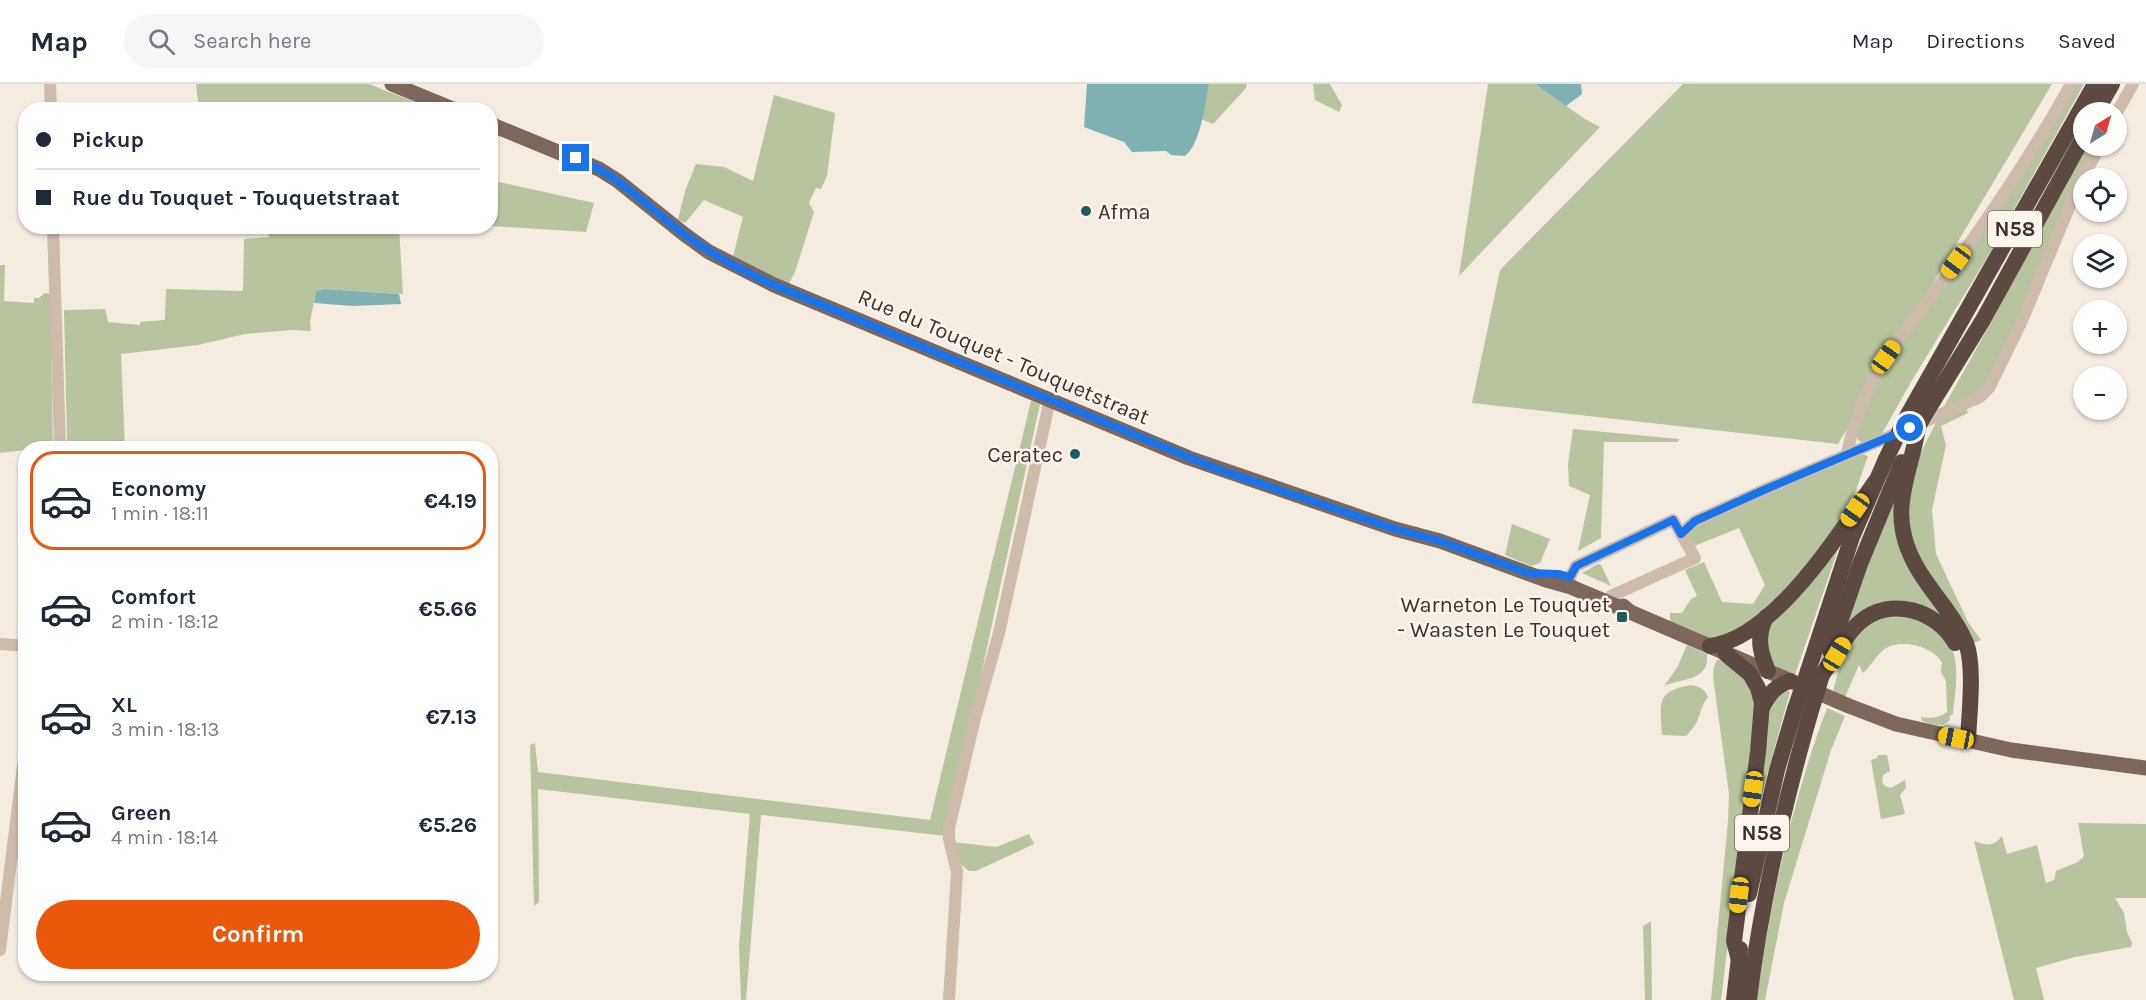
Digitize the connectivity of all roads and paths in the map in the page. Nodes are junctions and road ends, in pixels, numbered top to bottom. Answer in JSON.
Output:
{"nodes":[{"id":1,"x":50,"y":84,"type":"edge"},
{"id":2,"x":392,"y":84,"type":"edge"},
{"id":3,"x":2071,"y":84,"type":"edge"},
{"id":4,"x":2095,"y":84,"type":"edge"},
{"id":5,"x":2112,"y":84,"type":"edge"},
{"id":6,"x":2133,"y":84,"type":"edge"},
{"id":7,"x":51,"y":102,"type":"edge"},
{"id":8,"x":436,"y":102,"type":"edge"},
{"id":9,"x":2102,"y":102,"type":"edge"},
{"id":10,"x":2123,"y":102,"type":"edge"},
{"id":11,"x":498,"y":127,"type":"edge"},
{"id":12,"x":2073,"y":156,"type":"edge"},
{"id":13,"x":2095,"y":156,"type":"edge"},
{"id":14,"x":53,"y":234,"type":"edge"},
{"id":15,"x":1050,"y":399,"type":"junction"},
{"id":16,"x":1916,"y":420,"type":"junction"},
{"id":17,"x":60,"y":441,"type":"edge"},
{"id":18,"x":1847,"y":454,"type":"junction"},
{"id":19,"x":1910,"y":454,"type":"junction"},
{"id":20,"x":1875,"y":482,"type":"junction"},
{"id":21,"x":1681,"y":534,"type":"junction"},
{"id":22,"x":1571,"y":582,"type":"junction"},
{"id":23,"x":1611,"y":596,"type":"junction"},
{"id":24,"x":1626,"y":611,"type":"junction"},
{"id":25,"x":1766,"y":616,"type":"junction"},
{"id":26,"x":0,"y":644,"type":"edge"},
{"id":27,"x":18,"y":645,"type":"edge"},
{"id":28,"x":1710,"y":646,"type":"junction"},
{"id":29,"x":1726,"y":654,"type":"junction"},
{"id":30,"x":1768,"y":671,"type":"junction"},
{"id":31,"x":1815,"y":673,"type":"junction"},
{"id":32,"x":1790,"y":681,"type":"junction"},
{"id":33,"x":1762,"y":708,"type":"junction"},
{"id":34,"x":1802,"y":711,"type":"junction"},
{"id":35,"x":1962,"y":739,"type":"junction"},
{"id":36,"x":2146,"y":768,"type":"edge"},
{"id":37,"x":18,"y":806,"type":"edge"},
{"id":38,"x":0,"y":950,"type":"edge"},
{"id":39,"x":1739,"y":960,"type":"junction"},
{"id":40,"x":949,"y":1000,"type":"edge"},
{"id":41,"x":1734,"y":1000,"type":"edge"},
{"id":42,"x":1749,"y":1000,"type":"edge"}],
"edges":[{"from":1,"to":7,"type":"street"},
{"from":2,"to":8,"type":"main road"},
{"from":3,"to":18,"type":"street"},
{"from":4,"to":16,"type":"highway","number":"N58"},
{"from":5,"to":9,"type":"highway"},
{"from":6,"to":10,"type":"street"},
{"from":11,"to":15,"type":"main road","name":"Rue du Touquet - Touquetstraat"},
{"from":12,"to":16,"type":"highway","number":"N58"},
{"from":13,"to":18,"type":"street"},
{"from":14,"to":17,"type":"street"},
{"from":15,"to":22,"type":"main road","name":"Rue du Touquet - Touquetstraat"},
{"from":15,"to":40,"type":"street"},
{"from":16,"to":19,"type":"highway","number":"N58"},
{"from":16,"to":20,"type":"highway","number":"N58","bridge":true},
{"from":18,"to":21,"type":"street"},
{"from":19,"to":31,"type":"highway","number":"N58"},
{"from":19,"to":35,"type":"highway"},
{"from":20,"to":25,"type":"highway"},
{"from":20,"to":31,"type":"highway","number":"N58"},
{"from":21,"to":22,"type":"street"},
{"from":21,"to":23,"type":"street"},
{"from":22,"to":23,"type":"main road","name":"Rue du Touquet - Touquetstraat"},
{"from":22,"to":24,"type":"main road","name":"Rue du Touquet - Touquetstraat"},
{"from":23,"to":24,"type":"main road","name":"Rue du Touquet - Touquetstraat"},
{"from":24,"to":28,"type":"main road","name":"Rue du Touquet - Touquetstraat"},
{"from":25,"to":28,"type":"highway"},
{"from":25,"to":30,"type":"highway"},
{"from":26,"to":27,"type":"street"},
{"from":28,"to":29,"type":"main road","name":"Rue du Touquet - Touquetstraat"},
{"from":29,"to":30,"type":"main road","name":"Rue du Touquet - Touquetstraat"},
{"from":29,"to":33,"type":"highway"},
{"from":30,"to":32,"type":"main road","name":"Rue du Touquet - Touquetstraat"},
{"from":31,"to":34,"type":"highway","number":"N58","bridge":true},
{"from":31,"to":35,"type":"highway"},
{"from":32,"to":33,"type":"highway"},
{"from":32,"to":35,"type":"main road","name":"Rue du Touquet - Touquetstraat"},
{"from":33,"to":39,"type":"highway"},
{"from":34,"to":39,"type":"highway","number":"N58"},
{"from":34,"to":42,"type":"highway","number":"N58"},
{"from":35,"to":36,"type":"main road","name":"Rue du Touquet - Touquetstraat"},
{"from":37,"to":38,"type":"street"},
{"from":39,"to":41,"type":"highway","number":"N58"}]}
